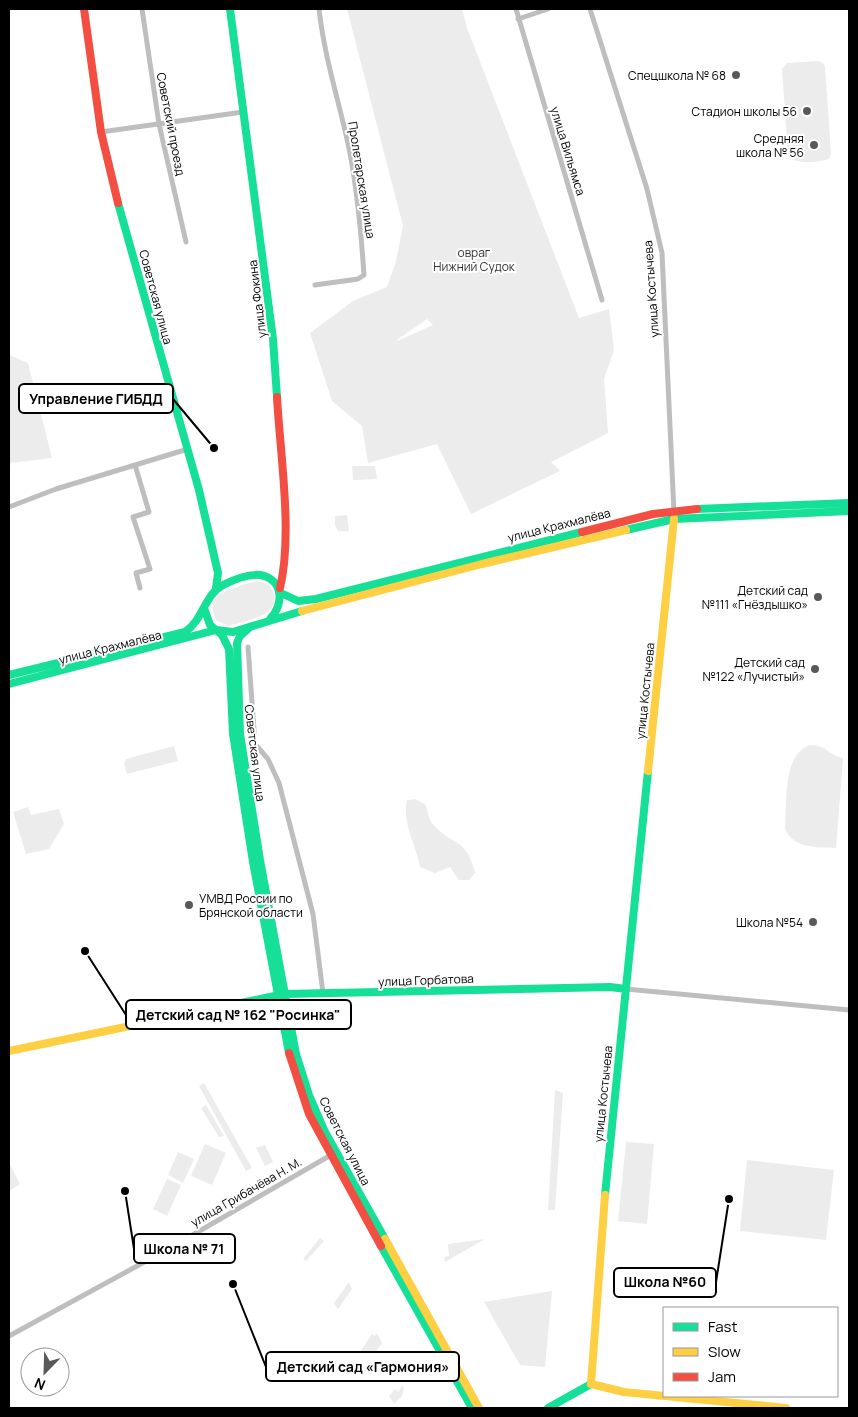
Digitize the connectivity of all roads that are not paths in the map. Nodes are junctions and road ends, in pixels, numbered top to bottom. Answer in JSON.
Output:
{"nodes":[{"id":1,"x":84,"y":9,"type":"edge"},
{"id":2,"x":142,"y":9,"type":"edge"},
{"id":3,"x":230,"y":9,"type":"edge"},
{"id":4,"x":319,"y":9,"type":"edge"},
{"id":5,"x":516,"y":9,"type":"edge"},
{"id":6,"x":548,"y":9,"type":"edge"},
{"id":7,"x":590,"y":9,"type":"edge"},
{"id":8,"x":518,"y":19,"type":"junction"},
{"id":9,"x":243,"y":112,"type":"junction"},
{"id":10,"x":159,"y":124,"type":"junction"},
{"id":11,"x":101,"y":132,"type":"junction"},
{"id":12,"x":186,"y":242,"type":"dead end"},
{"id":13,"x":315,"y":285,"type":"dead end"},
{"id":14,"x":602,"y":300,"type":"dead end"},
{"id":15,"x":188,"y":449,"type":"junction"},
{"id":16,"x":135,"y":465,"type":"junction"},
{"id":17,"x":849,"y":503,"type":"edge"},
{"id":18,"x":9,"y":507,"type":"edge"},
{"id":19,"x":849,"y":511,"type":"edge"},
{"id":20,"x":674,"y":515,"type":"junction"},
{"id":21,"x":140,"y":588,"type":"dead end"},
{"id":22,"x":216,"y":588,"type":"junction"},
{"id":23,"x":280,"y":591,"type":"junction"},
{"id":24,"x":204,"y":608,"type":"junction"},
{"id":25,"x":269,"y":620,"type":"junction"},
{"id":26,"x":250,"y":626,"type":"junction"},
{"id":27,"x":216,"y":630,"type":"junction"},
{"id":28,"x":248,"y":647,"type":"dead end"},
{"id":29,"x":9,"y":675,"type":"edge"},
{"id":30,"x":9,"y":684,"type":"edge"},
{"id":31,"x":626,"y":989,"type":"junction"},
{"id":32,"x":324,"y":993,"type":"junction"},
{"id":33,"x":281,"y":995,"type":"junction"},
{"id":34,"x":849,"y":1010,"type":"edge"},
{"id":35,"x":9,"y":1050,"type":"edge"},
{"id":36,"x":333,"y":1154,"type":"junction"},
{"id":37,"x":9,"y":1336,"type":"edge"},
{"id":38,"x":590,"y":1384,"type":"junction"},
{"id":39,"x":663,"y":1396,"type":"edge"},
{"id":40,"x":675,"y":1397,"type":"edge"},
{"id":41,"x":472,"y":1408,"type":"edge"},
{"id":42,"x":479,"y":1408,"type":"edge"},
{"id":43,"x":548,"y":1408,"type":"edge"},
{"id":44,"x":786,"y":1408,"type":"edge"}],
"edges":[{"from":1,"to":11,"type":"main road","name":"Советская улица"},
{"from":2,"to":10,"type":"street","name":"Советский проезд"},
{"from":3,"to":9,"type":"main road","name":"улица Фокина"},
{"from":4,"to":13,"type":"street","name":"Пролетарская улица"},
{"from":5,"to":8,"type":"street","name":"улица Вильямса"},
{"from":6,"to":8,"type":"street"},
{"from":7,"to":20,"type":"street","name":"улица Костычева"},
{"from":8,"to":14,"type":"street","name":"улица Вильямса"},
{"from":9,"to":10,"type":"street"},
{"from":9,"to":23,"type":"main road","name":"улица Фокина"},
{"from":10,"to":11,"type":"street"},
{"from":10,"to":12,"type":"street","name":"Советский проезд"},
{"from":11,"to":15,"type":"main road","name":"Советская улица"},
{"from":15,"to":16,"type":"street"},
{"from":15,"to":22,"type":"main road","name":"Советская улица"},
{"from":16,"to":18,"type":"street"},
{"from":16,"to":21,"type":"street"},
{"from":17,"to":20,"type":"main road","name":"улица Крахмалёва"},
{"from":19,"to":20,"type":"main road","name":"улица Крахмалёва"},
{"from":20,"to":23,"type":"main road","name":"улица Крахмалёва"},
{"from":20,"to":25,"type":"main road","name":"улица Крахмалёва"},
{"from":20,"to":31,"type":"main road","name":"улица Костычева"},
{"from":22,"to":23,"type":"main road"},
{"from":22,"to":24,"type":"main road"},
{"from":23,"to":25,"type":"main road"},
{"from":24,"to":27,"type":"main road"},
{"from":24,"to":29,"type":"main road"},
{"from":25,"to":26,"type":"main road"},
{"from":26,"to":27,"type":"main road"},
{"from":26,"to":33,"type":"main road","name":"Советская улица"},
{"from":27,"to":30,"type":"main road","name":"улица Крахмалёва"},
{"from":27,"to":33,"type":"main road","name":"Советская улица"},
{"from":28,"to":32,"type":"street"},
{"from":31,"to":32,"type":"main road","name":"улица Горбатова"},
{"from":31,"to":34,"type":"street","name":"улица Горбатова"},
{"from":31,"to":38,"type":"main road","name":"улица Костычева"},
{"from":32,"to":33,"type":"main road","name":"улица Горбатова"},
{"from":33,"to":35,"type":"main road","name":"улица Горбатова"},
{"from":33,"to":36,"type":"main road","name":"Советская улица"},
{"from":36,"to":37,"type":"street","name":"улица Грибачёва Н. М."},
{"from":36,"to":41,"type":"main road","name":"Советская улица"},
{"from":36,"to":42,"type":"main road","name":"Советская улица"},
{"from":38,"to":39,"type":"main road"},
{"from":38,"to":43,"type":"main road"},
{"from":40,"to":44,"type":"main road"}]}
